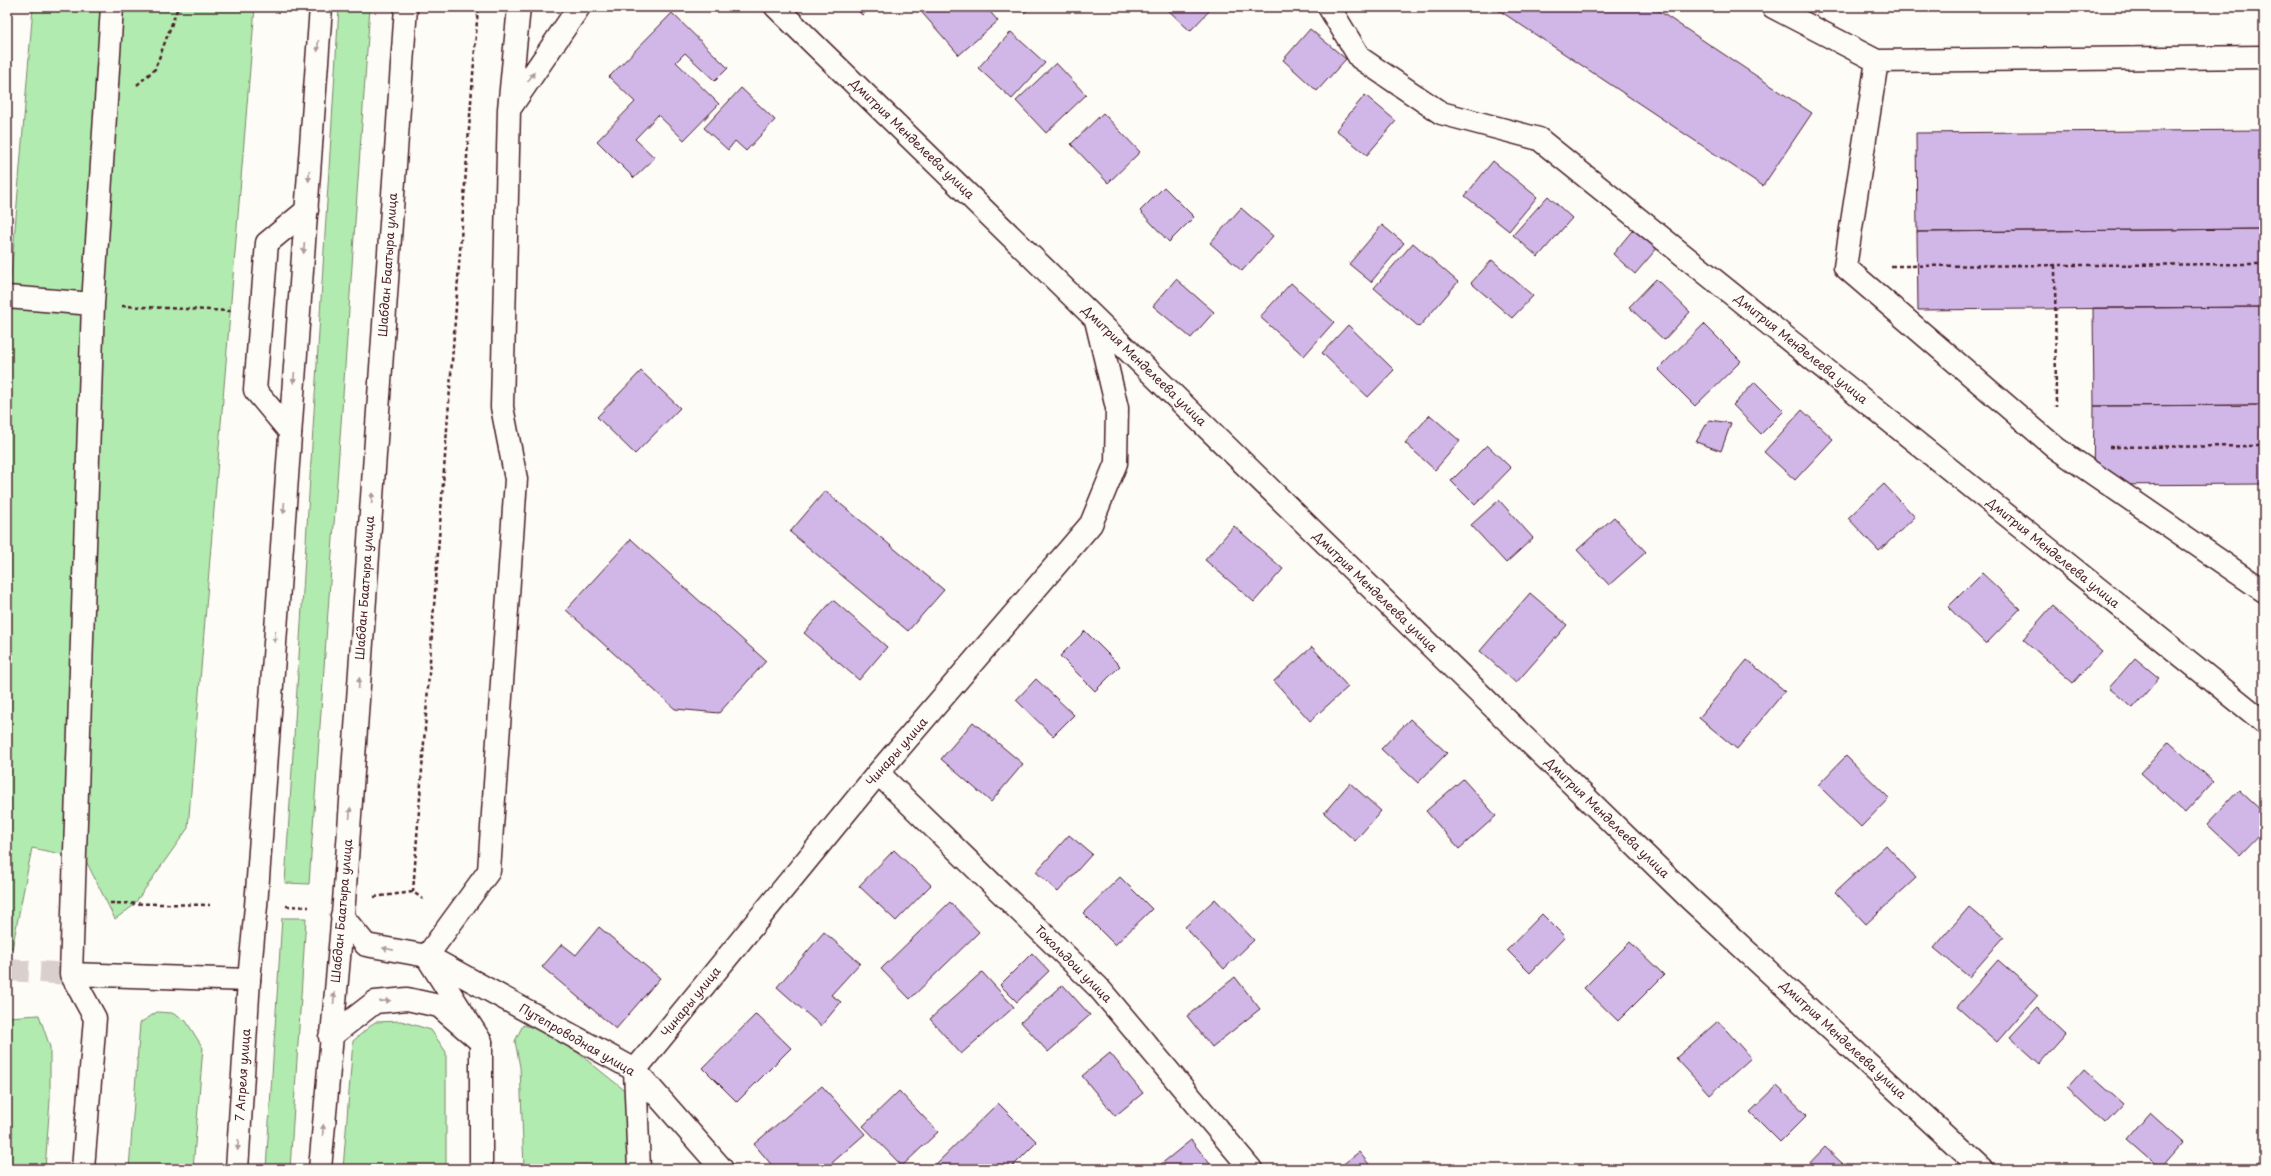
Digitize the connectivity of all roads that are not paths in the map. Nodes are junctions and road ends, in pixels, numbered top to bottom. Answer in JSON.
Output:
{"nodes":[{"id":1,"x":112,"y":7,"type":"edge"},
{"id":2,"x":321,"y":7,"type":"edge"},
{"id":3,"x":406,"y":7,"type":"edge"},
{"id":4,"x":519,"y":7,"type":"edge"},
{"id":5,"x":579,"y":7,"type":"edge"},
{"id":6,"x":776,"y":7,"type":"edge"},
{"id":7,"x":1329,"y":7,"type":"edge"},
{"id":8,"x":1773,"y":7,"type":"edge"},
{"id":9,"x":2264,"y":57,"type":"edge"},
{"id":10,"x":1877,"y":60,"type":"junction"},
{"id":11,"x":509,"y":109,"type":"junction"},
{"id":12,"x":307,"y":210,"type":"junction"},
{"id":13,"x":7,"y":297,"type":"edge"},
{"id":14,"x":93,"y":304,"type":"junction"},
{"id":15,"x":1096,"y":320,"type":"junction"},
{"id":16,"x":290,"y":432,"type":"junction"},
{"id":17,"x":2264,"y":591,"type":"edge"},
{"id":18,"x":2264,"y":722,"type":"edge"},
{"id":19,"x":878,"y":773,"type":"junction"},
{"id":20,"x":342,"y":916,"type":"junction"},
{"id":21,"x":427,"y":956,"type":"junction"},
{"id":22,"x":71,"y":974,"type":"junction"},
{"id":23,"x":249,"y":980,"type":"junction"},
{"id":24,"x":330,"y":1037,"type":"junction"},
{"id":25,"x":481,"y":1042,"type":"junction"},
{"id":26,"x":635,"y":1070,"type":"junction"},
{"id":27,"x":83,"y":1169,"type":"edge"},
{"id":28,"x":237,"y":1169,"type":"edge"},
{"id":29,"x":320,"y":1169,"type":"edge"},
{"id":30,"x":481,"y":1169,"type":"edge"},
{"id":31,"x":639,"y":1169,"type":"edge"},
{"id":32,"x":722,"y":1169,"type":"edge"},
{"id":33,"x":1251,"y":1169,"type":"edge"},
{"id":34,"x":1982,"y":1169,"type":"edge"}],
"edges":[{"from":1,"to":14,"type":"street"},
{"from":2,"to":12,"type":"street","one_way":true},
{"from":20,"to":3,"type":"street","name":"Шабдан Баатыра улица","one_way":true},
{"from":4,"to":11,"type":"street"},
{"from":11,"to":5,"type":"street","one_way":true},
{"from":6,"to":15,"type":"street","name":"Дмитрия Менделеева улица"},
{"from":7,"to":18,"type":"street","name":"Дмитрия Менделеева улица"},
{"from":8,"to":10,"type":"street"},
{"from":9,"to":10,"type":"street"},
{"from":10,"to":17,"type":"street"},
{"from":11,"to":21,"type":"street"},
{"from":12,"to":16,"type":"street","one_way":true},
{"from":12,"to":16,"type":"street"},
{"from":13,"to":14,"type":"street"},
{"from":14,"to":22,"type":"street"},
{"from":15,"to":19,"type":"street","name":"Чинары улица"},
{"from":15,"to":34,"type":"street","name":"Дмитрия Менделеева улица"},
{"from":16,"to":23,"type":"street","one_way":true},
{"from":19,"to":26,"type":"street","name":"Чинары улица"},
{"from":19,"to":33,"type":"street","name":"Токольдош улица"},
{"from":21,"to":20,"type":"street","name":"Путепроводная улица","one_way":true},
{"from":24,"to":20,"type":"street","name":"Шабдан Баатыра улица","one_way":true},
{"from":21,"to":25,"type":"street"},
{"from":21,"to":26,"type":"street","name":"Путепроводная улица"},
{"from":22,"to":23,"type":"street"},
{"from":22,"to":27,"type":"street"},
{"from":23,"to":28,"type":"street","name":"7 Апреля улица","one_way":true},
{"from":24,"to":25,"type":"street","one_way":true},
{"from":29,"to":24,"type":"street","name":"Шабдан Баатыра улица","one_way":true},
{"from":25,"to":30,"type":"street"},
{"from":26,"to":31,"type":"street"},
{"from":26,"to":32,"type":"street","name":"Путепроводная улица"}]}
